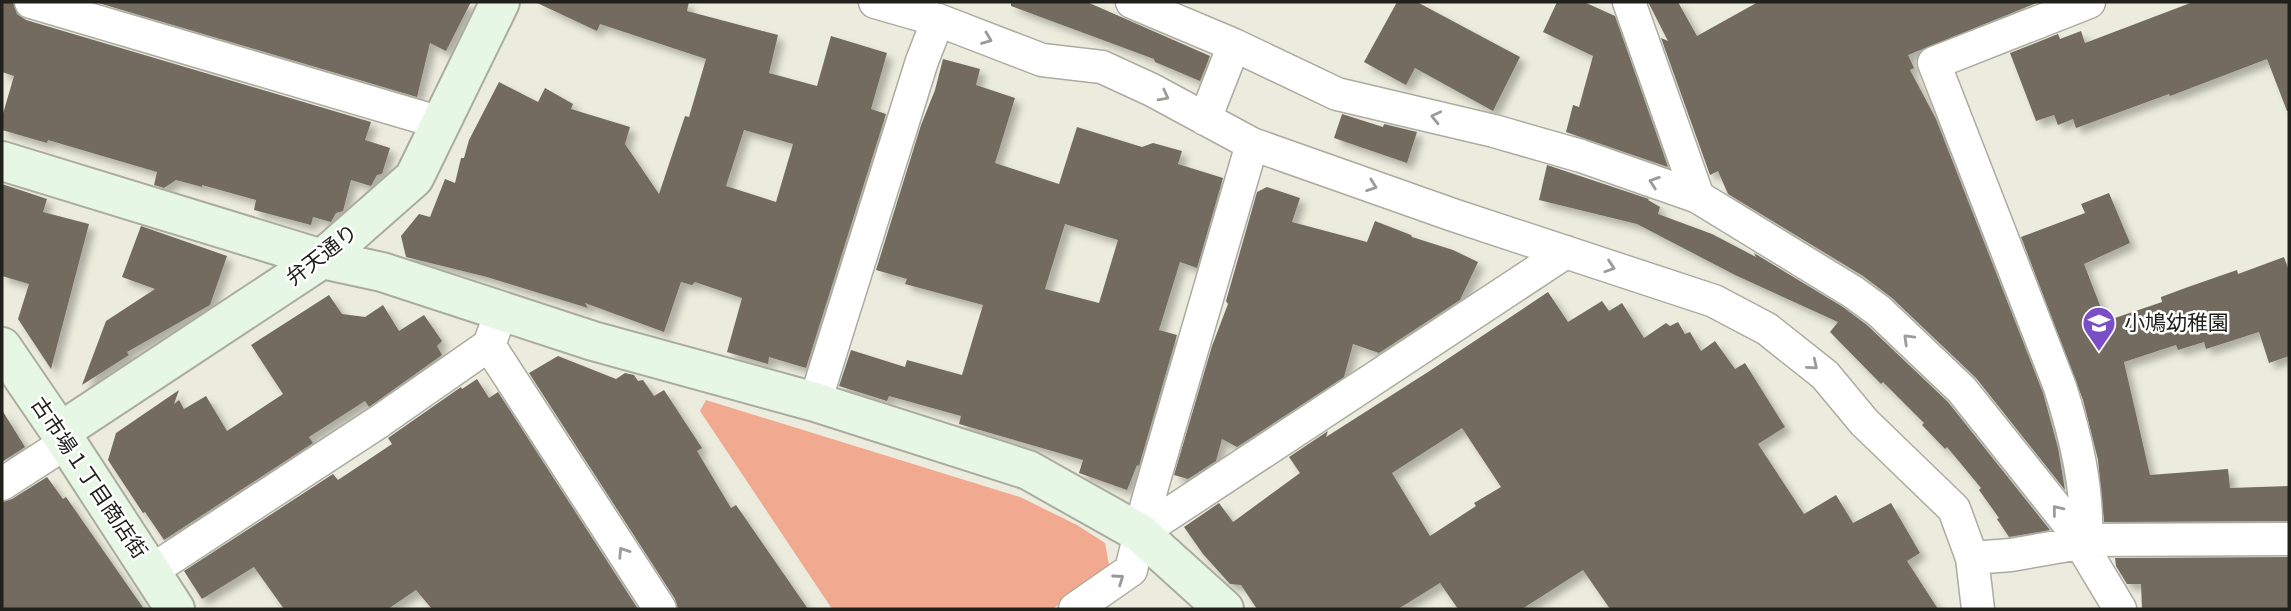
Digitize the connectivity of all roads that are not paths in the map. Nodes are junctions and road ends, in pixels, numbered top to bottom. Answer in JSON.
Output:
{"nodes":[{"id":1,"x":31,"y":2,"type":"edge"},
{"id":2,"x":500,"y":2,"type":"edge"},
{"id":3,"x":875,"y":2,"type":"edge"},
{"id":4,"x":1132,"y":2,"type":"edge"},
{"id":5,"x":1629,"y":2,"type":"edge"},
{"id":6,"x":2089,"y":2,"type":"edge"},
{"id":7,"x":938,"y":20,"type":"junction"},
{"id":8,"x":1234,"y":45,"type":"junction"},
{"id":9,"x":1205,"y":119,"type":"junction"},
{"id":10,"x":440,"y":123,"type":"junction"},
{"id":11,"x":1252,"y":144,"type":"junction"},
{"id":12,"x":2,"y":160,"type":"edge"},
{"id":13,"x":1698,"y":197,"type":"junction"},
{"id":14,"x":1566,"y":252,"type":"junction"},
{"id":15,"x":322,"y":259,"type":"junction"},
{"id":16,"x":502,"y":310,"type":"junction"},
{"id":17,"x":489,"y":345,"type":"junction"},
{"id":18,"x":2,"y":347,"type":"edge"},
{"id":19,"x":815,"y":402,"type":"junction"},
{"id":20,"x":64,"y":437,"type":"junction"},
{"id":21,"x":2,"y":484,"type":"edge"},
{"id":22,"x":1140,"y":533,"type":"junction"},
{"id":23,"x":2289,"y":539,"type":"edge"},
{"id":24,"x":2083,"y":542,"type":"junction"},
{"id":25,"x":1972,"y":558,"type":"junction"},
{"id":26,"x":151,"y":571,"type":"junction"},
{"id":27,"x":176,"y":609,"type":"edge"},
{"id":28,"x":660,"y":609,"type":"edge"},
{"id":29,"x":1075,"y":609,"type":"edge"},
{"id":30,"x":1224,"y":609,"type":"edge"},
{"id":31,"x":1978,"y":609,"type":"edge"},
{"id":32,"x":2120,"y":609,"type":"edge"}],
"edges":[{"from":1,"to":10,"type":"street"},
{"from":2,"to":10,"type":"street","name":"弁天通り"},
{"from":3,"to":7,"type":"street"},
{"from":4,"to":8,"type":"street"},
{"from":5,"to":13,"type":"street"},
{"from":6,"to":24,"type":"street"},
{"from":7,"to":9,"type":"street","one_way":true},
{"from":7,"to":19,"type":"street"},
{"from":8,"to":9,"type":"street"},
{"from":13,"to":8,"type":"street","one_way":true},
{"from":9,"to":11,"type":"street"},
{"from":10,"to":15,"type":"street","name":"弁天通り"},
{"from":11,"to":14,"type":"street","one_way":true},
{"from":11,"to":22,"type":"street"},
{"from":12,"to":15,"type":"street"},
{"from":24,"to":13,"type":"street","one_way":true},
{"from":14,"to":22,"type":"street"},
{"from":14,"to":25,"type":"street","one_way":true},
{"from":15,"to":16,"type":"street"},
{"from":15,"to":20,"type":"street","name":"弁天通り"},
{"from":16,"to":17,"type":"street"},
{"from":16,"to":19,"type":"street"},
{"from":17,"to":26,"type":"street"},
{"from":28,"to":17,"type":"street","one_way":true},
{"from":18,"to":20,"type":"street","name":"古市場１丁目商店街"},
{"from":19,"to":22,"type":"street"},
{"from":20,"to":21,"type":"street"},
{"from":20,"to":26,"type":"street","name":"古市場１丁目商店街"},
{"from":29,"to":22,"type":"street","one_way":true},
{"from":22,"to":30,"type":"street"},
{"from":23,"to":24,"type":"street"},
{"from":24,"to":25,"type":"street"},
{"from":24,"to":32,"type":"street"},
{"from":25,"to":31,"type":"street"},
{"from":26,"to":27,"type":"street","name":"古市場１丁目商店街"}]}
